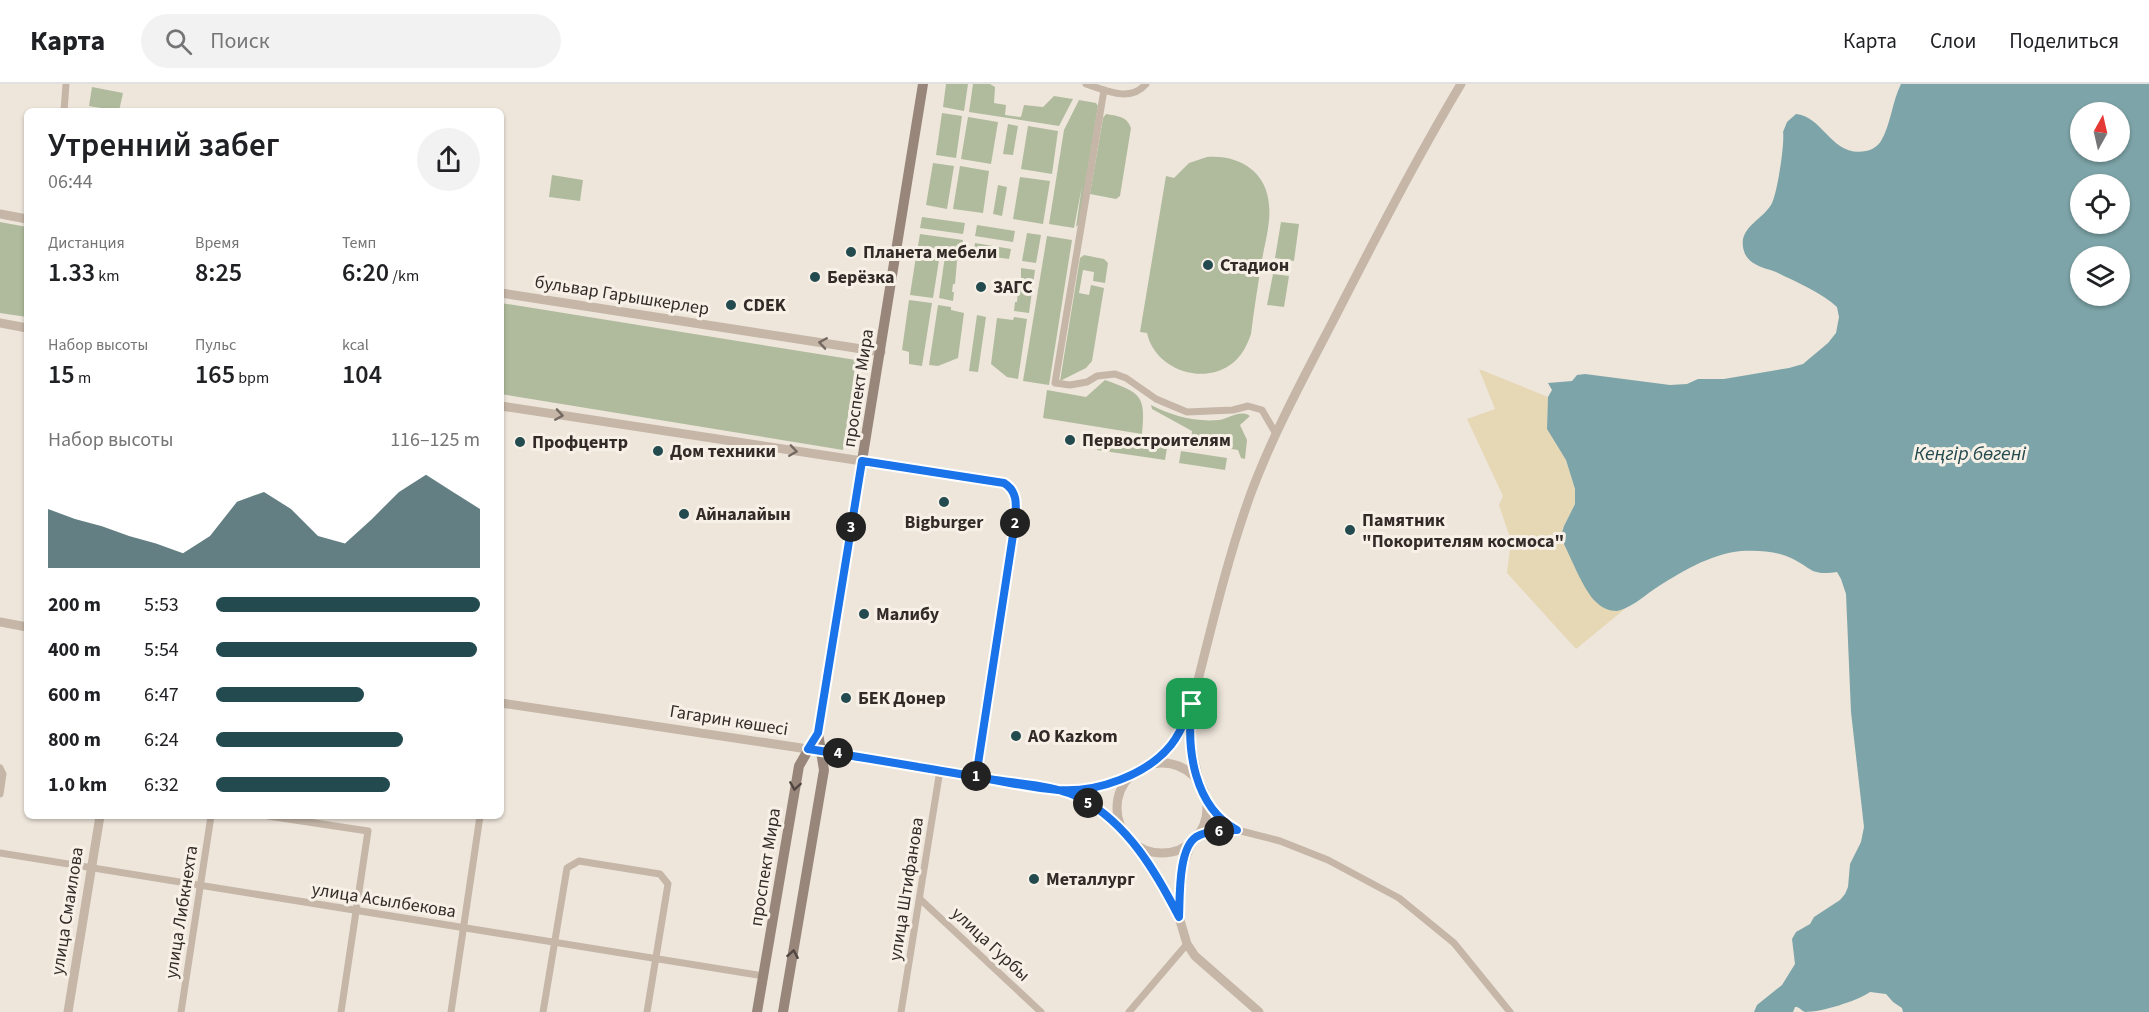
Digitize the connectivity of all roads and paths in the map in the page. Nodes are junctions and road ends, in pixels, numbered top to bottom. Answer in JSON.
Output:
{"nodes":[{"id":1,"x":66,"y":84,"type":"edge"},
{"id":2,"x":923,"y":84,"type":"edge"},
{"id":3,"x":1086,"y":84,"type":"edge"},
{"id":4,"x":1146,"y":84,"type":"edge"},
{"id":5,"x":1461,"y":84,"type":"edge"},
{"id":6,"x":1104,"y":90,"type":"junction"},
{"id":7,"x":64,"y":108,"type":"edge"},
{"id":8,"x":0,"y":214,"type":"edge"},
{"id":9,"x":24,"y":218,"type":"edge"},
{"id":10,"x":504,"y":293,"type":"edge"},
{"id":11,"x":0,"y":323,"type":"edge"},
{"id":12,"x":24,"y":327,"type":"edge"},
{"id":13,"x":881,"y":352,"type":"junction"},
{"id":14,"x":504,"y":406,"type":"edge"},
{"id":15,"x":1276,"y":434,"type":"junction"},
{"id":16,"x":862,"y":461,"type":"junction"},
{"id":17,"x":0,"y":622,"type":"edge"},
{"id":18,"x":24,"y":626,"type":"edge"},
{"id":19,"x":504,"y":703,"type":"edge"},
{"id":20,"x":1192,"y":704,"type":"junction"},
{"id":21,"x":818,"y":733,"type":"junction"},
{"id":22,"x":808,"y":749,"type":"junction"},
{"id":23,"x":820,"y":751,"type":"junction"},
{"id":24,"x":1149,"y":765,"type":"junction"},
{"id":25,"x":0,"y":768,"type":"edge"},
{"id":26,"x":940,"y":770,"type":"junction"},
{"id":27,"x":1134,"y":773,"type":"junction"},
{"id":28,"x":976,"y":777,"type":"junction"},
{"id":29,"x":1200,"y":784,"type":"junction"},
{"id":30,"x":1059,"y":790,"type":"junction"},
{"id":31,"x":0,"y":794,"type":"edge"},
{"id":32,"x":1206,"y":802,"type":"junction"},
{"id":33,"x":99,"y":819,"type":"edge"},
{"id":34,"x":211,"y":819,"type":"edge"},
{"id":35,"x":288,"y":819,"type":"edge"},
{"id":36,"x":480,"y":819,"type":"edge"},
{"id":37,"x":1237,"y":830,"type":"junction"},
{"id":38,"x":1124,"y":832,"type":"junction"},
{"id":39,"x":1194,"y":840,"type":"junction"},
{"id":40,"x":1134,"y":843,"type":"junction"},
{"id":41,"x":0,"y":853,"type":"edge"},
{"id":42,"x":91,"y":867,"type":"junction"},
{"id":43,"x":200,"y":885,"type":"junction"},
{"id":44,"x":920,"y":899,"type":"junction"},
{"id":45,"x":356,"y":911,"type":"junction"},
{"id":46,"x":1179,"y":917,"type":"junction"},
{"id":47,"x":463,"y":928,"type":"junction"},
{"id":48,"x":555,"y":942,"type":"junction"},
{"id":49,"x":1187,"y":944,"type":"junction"},
{"id":50,"x":655,"y":958,"type":"junction"},
{"id":51,"x":764,"y":976,"type":"junction"},
{"id":52,"x":68,"y":1012,"type":"edge"},
{"id":53,"x":181,"y":1012,"type":"edge"},
{"id":54,"x":341,"y":1012,"type":"edge"},
{"id":55,"x":450,"y":1012,"type":"edge"},
{"id":56,"x":543,"y":1012,"type":"edge"},
{"id":57,"x":646,"y":1012,"type":"edge"},
{"id":58,"x":758,"y":1012,"type":"edge"},
{"id":59,"x":783,"y":1012,"type":"edge"},
{"id":60,"x":901,"y":1012,"type":"edge"},
{"id":61,"x":1041,"y":1012,"type":"edge"},
{"id":62,"x":1129,"y":1012,"type":"edge"},
{"id":63,"x":1258,"y":1012,"type":"edge"},
{"id":64,"x":1510,"y":1012,"type":"edge"}],
"edges":[{"from":1,"to":7,"type":"street"},
{"from":2,"to":13,"type":"main road","name":"проспект Мира"},
{"from":3,"to":6,"type":"street"},
{"from":4,"to":6,"type":"street"},
{"from":5,"to":15,"type":"street"},
{"from":6,"to":15,"type":"street"},
{"from":8,"to":9,"type":"street"},
{"from":13,"to":10,"type":"street","name":"бульвар Гарышкерлер","one_way":true},
{"from":11,"to":12,"type":"street"},
{"from":13,"to":16,"type":"main road","name":"проспект Мира"},
{"from":14,"to":16,"type":"street","one_way":true},
{"from":15,"to":20,"type":"street"},
{"from":16,"to":21,"type":"main road","name":"проспект Мира"},
{"from":16,"to":28,"type":"street"},
{"from":17,"to":18,"type":"street"},
{"from":19,"to":22,"type":"street","name":"Гагарин көшесі"},
{"from":20,"to":24,"type":"street"},
{"from":20,"to":29,"type":"street"},
{"from":21,"to":22,"type":"main road","name":"проспект Мира"},
{"from":21,"to":23,"type":"main road","name":"проспект Мира"},
{"from":22,"to":23,"type":"street","name":"Гагарин көшесі"},
{"from":22,"to":51,"type":"main road","name":"проспект Мира","one_way":true},
{"from":23,"to":26,"type":"street","name":"Гагарин көшесі"},
{"from":59,"to":23,"type":"main road","name":"проспект Мира","one_way":true},
{"from":24,"to":27,"type":"street"},
{"from":24,"to":29,"type":"street"},
{"from":25,"to":31,"type":"street"},
{"from":26,"to":28,"type":"street","name":"Гагарин көшесі"},
{"from":26,"to":44,"type":"street","name":"улица Штифанова"},
{"from":27,"to":30,"type":"street"},
{"from":27,"to":38,"type":"street"},
{"from":28,"to":30,"type":"street","name":"Гагарин көшесі"},
{"from":29,"to":32,"type":"street"},
{"from":30,"to":38,"type":"street"},
{"from":32,"to":37,"type":"street"},
{"from":32,"to":39,"type":"street"},
{"from":33,"to":42,"type":"street","name":"улица Смаилова"},
{"from":34,"to":43,"type":"street","name":"улица Либкнехта"},
{"from":35,"to":45,"type":"street"},
{"from":36,"to":47,"type":"street"},
{"from":37,"to":39,"type":"street"},
{"from":37,"to":64,"type":"street"},
{"from":38,"to":40,"type":"street"},
{"from":39,"to":40,"type":"street"},
{"from":39,"to":46,"type":"street"},
{"from":40,"to":46,"type":"street"},
{"from":41,"to":42,"type":"street","name":"улица Асылбекова"},
{"from":42,"to":43,"type":"street","name":"улица Асылбекова"},
{"from":42,"to":52,"type":"street","name":"улица Смаилова"},
{"from":43,"to":45,"type":"street","name":"улица Асылбекова"},
{"from":43,"to":53,"type":"street","name":"улица Либкнехта"},
{"from":44,"to":60,"type":"street","name":"улица Штифанова"},
{"from":44,"to":61,"type":"street","name":"улица Гурбы"},
{"from":45,"to":47,"type":"street","name":"улица Асылбекова"},
{"from":45,"to":54,"type":"street"},
{"from":46,"to":49,"type":"street"},
{"from":47,"to":48,"type":"street","name":"улица Асылбекова"},
{"from":47,"to":55,"type":"street"},
{"from":48,"to":50,"type":"street","name":"улица Асылбекова"},
{"from":48,"to":50,"type":"street"},
{"from":48,"to":56,"type":"street"},
{"from":49,"to":62,"type":"street"},
{"from":49,"to":63,"type":"street"},
{"from":50,"to":51,"type":"street","name":"улица Асылбекова"},
{"from":50,"to":57,"type":"street"},
{"from":51,"to":58,"type":"main road","name":"проспект Мира"}]}
